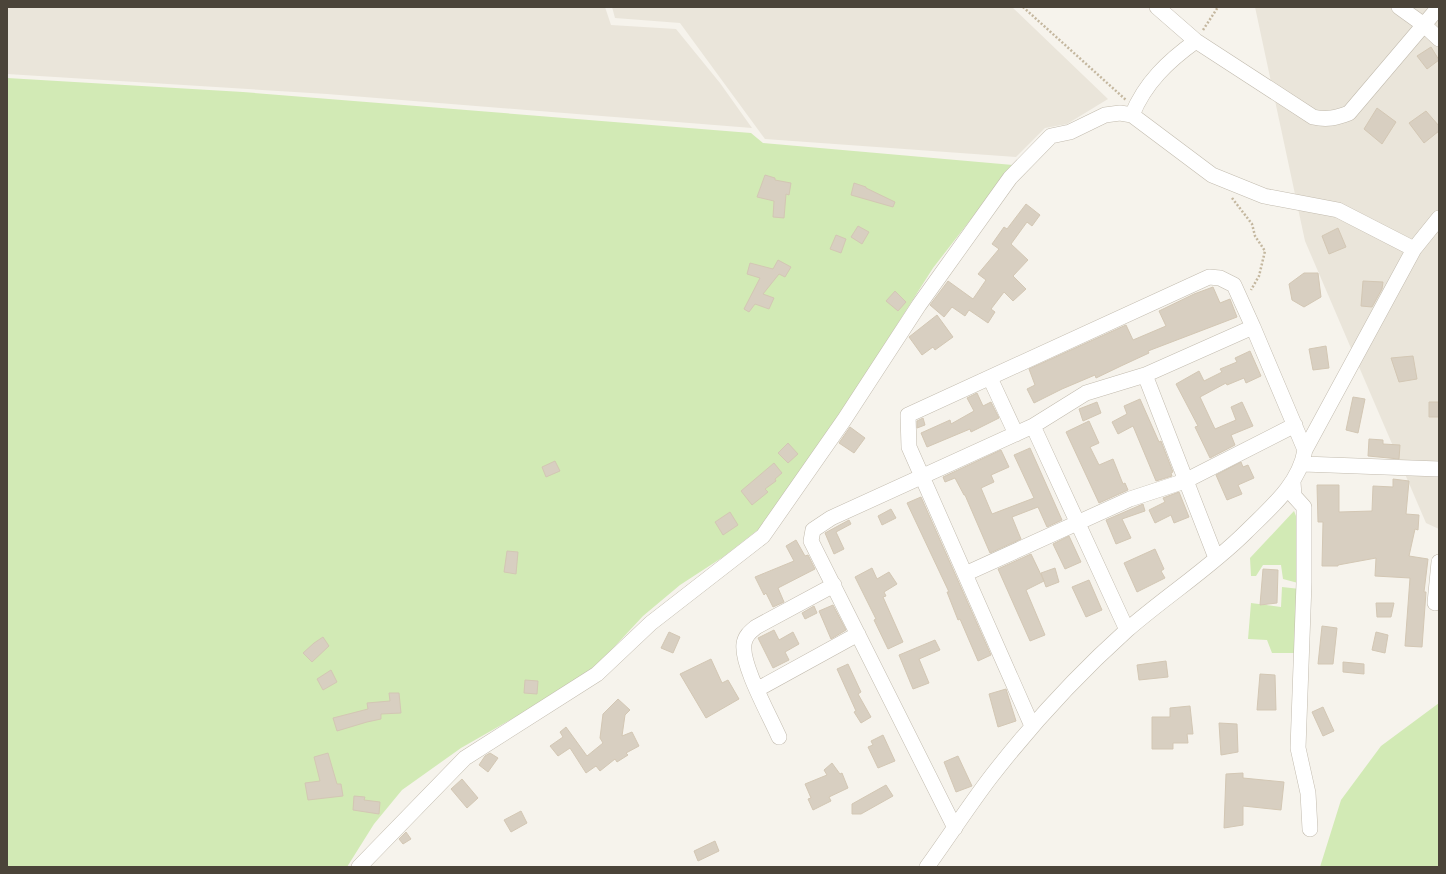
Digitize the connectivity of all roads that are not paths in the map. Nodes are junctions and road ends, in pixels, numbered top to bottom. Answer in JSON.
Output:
{"nodes":[{"id":1,"x":1157,"y":7,"type":"edge"},
{"id":2,"x":1399,"y":7,"type":"edge"},
{"id":3,"x":1439,"y":7,"type":"edge"},
{"id":4,"x":1424,"y":25,"type":"junction"},
{"id":5,"x":1439,"y":39,"type":"edge"},
{"id":6,"x":1196,"y":41,"type":"junction"},
{"id":7,"x":1134,"y":112,"type":"junction"},
{"id":8,"x":1439,"y":218,"type":"edge"},
{"id":9,"x":1414,"y":249,"type":"junction"},
{"id":10,"x":1253,"y":327,"type":"junction"},
{"id":11,"x":1145,"y":375,"type":"junction"},
{"id":12,"x":990,"y":378,"type":"junction"},
{"id":13,"x":1294,"y":425,"type":"junction"},
{"id":14,"x":1033,"y":426,"type":"junction"},
{"id":15,"x":1016,"y":434,"type":"junction"},
{"id":16,"x":1304,"y":457,"type":"junction"},
{"id":17,"x":1439,"y":469,"type":"edge"},
{"id":18,"x":923,"y":476,"type":"junction"},
{"id":19,"x":1185,"y":481,"type":"junction"},
{"id":20,"x":1293,"y":482,"type":"junction"},
{"id":21,"x":1077,"y":524,"type":"junction"},
{"id":22,"x":1216,"y":558,"type":"junction"},
{"id":23,"x":1439,"y":562,"type":"edge"},
{"id":24,"x":965,"y":574,"type":"junction"},
{"id":25,"x":834,"y":585,"type":"junction"},
{"id":26,"x":1435,"y":602,"type":"dead end"},
{"id":27,"x":1127,"y":630,"type":"junction"},
{"id":28,"x":858,"y":634,"type":"junction"},
{"id":29,"x":758,"y":689,"type":"junction"},
{"id":30,"x":1032,"y":726,"type":"junction"},
{"id":31,"x":779,"y":737,"type":"dead end"},
{"id":32,"x":955,"y":828,"type":"junction"},
{"id":33,"x":1310,"y":829,"type":"dead end"},
{"id":34,"x":359,"y":867,"type":"edge"},
{"id":35,"x":927,"y":867,"type":"edge"}],
"edges":[{"from":1,"to":6,"type":"street"},
{"from":2,"to":4,"type":"street"},
{"from":3,"to":4,"type":"street"},
{"from":4,"to":5,"type":"street"},
{"from":4,"to":6,"type":"street"},
{"from":6,"to":7,"type":"street"},
{"from":7,"to":9,"type":"street"},
{"from":7,"to":34,"type":"street"},
{"from":8,"to":9,"type":"street"},
{"from":9,"to":16,"type":"street"},
{"from":10,"to":11,"type":"street"},
{"from":10,"to":12,"type":"street"},
{"from":10,"to":13,"type":"street"},
{"from":11,"to":14,"type":"street"},
{"from":11,"to":19,"type":"street"},
{"from":12,"to":15,"type":"street"},
{"from":12,"to":18,"type":"street"},
{"from":13,"to":16,"type":"street"},
{"from":13,"to":19,"type":"street"},
{"from":14,"to":15,"type":"street"},
{"from":14,"to":21,"type":"street"},
{"from":15,"to":18,"type":"street"},
{"from":16,"to":17,"type":"street"},
{"from":16,"to":20,"type":"street"},
{"from":18,"to":24,"type":"street"},
{"from":18,"to":25,"type":"street"},
{"from":19,"to":21,"type":"street"},
{"from":19,"to":22,"type":"street"},
{"from":20,"to":22,"type":"street"},
{"from":20,"to":33,"type":"street"},
{"from":21,"to":24,"type":"street"},
{"from":21,"to":27,"type":"street"},
{"from":22,"to":27,"type":"street"},
{"from":23,"to":26,"type":"street"},
{"from":24,"to":30,"type":"street"},
{"from":25,"to":28,"type":"street"},
{"from":25,"to":29,"type":"street"},
{"from":27,"to":30,"type":"street"},
{"from":28,"to":29,"type":"street"},
{"from":28,"to":32,"type":"street"},
{"from":29,"to":31,"type":"street"},
{"from":30,"to":32,"type":"street"},
{"from":32,"to":35,"type":"street"}]}
